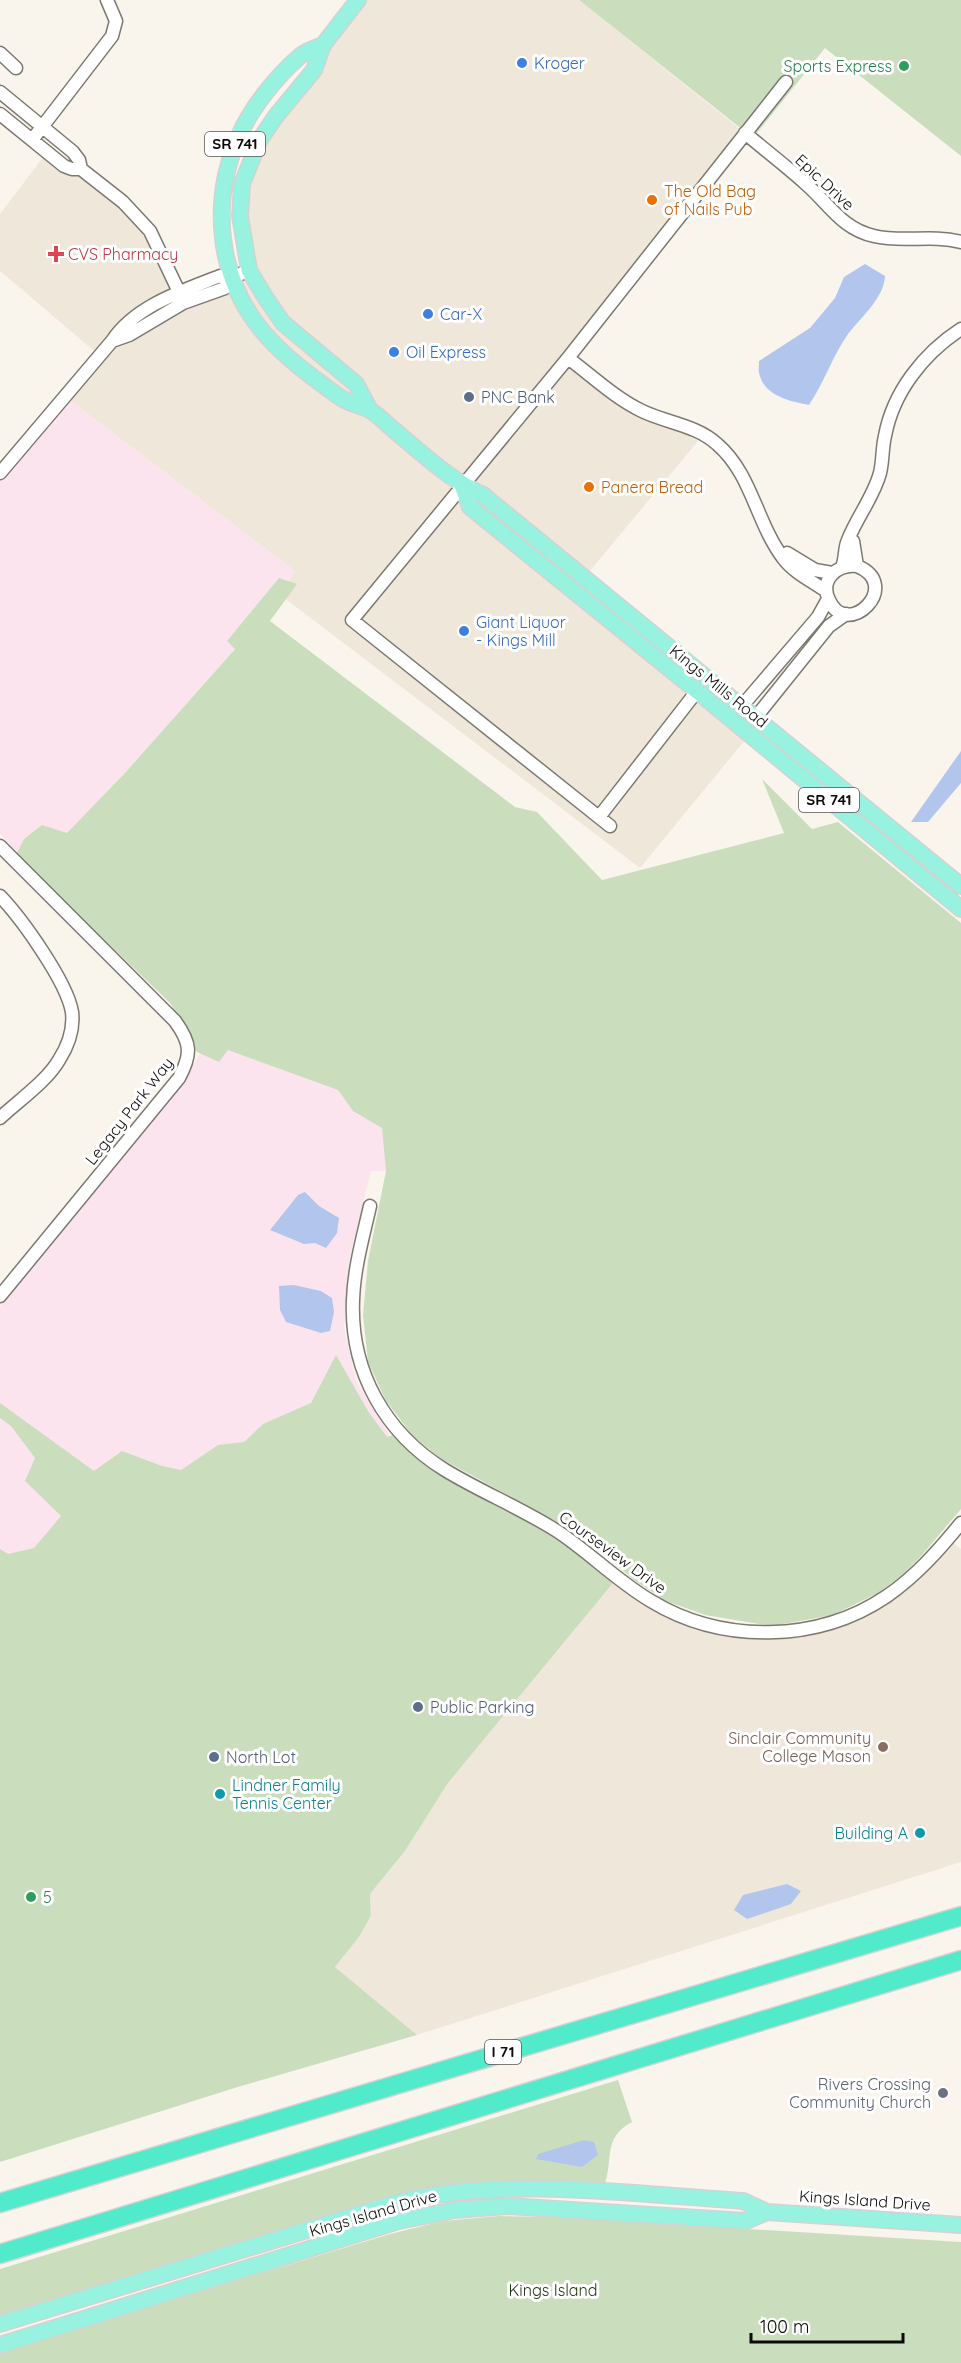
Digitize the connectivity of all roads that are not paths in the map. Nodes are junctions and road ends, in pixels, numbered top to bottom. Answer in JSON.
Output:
{"nodes":[{"id":1,"x":107,"y":0,"type":"edge"},
{"id":2,"x":358,"y":0,"type":"edge"},
{"id":3,"x":323,"y":45,"type":"junction"},
{"id":4,"x":0,"y":53,"type":"edge"},
{"id":5,"x":16,"y":68,"type":"dead end"},
{"id":6,"x":786,"y":82,"type":"dead end"},
{"id":7,"x":0,"y":92,"type":"edge"},
{"id":8,"x":0,"y":114,"type":"edge"},
{"id":9,"x":42,"y":126,"type":"junction"},
{"id":10,"x":745,"y":134,"type":"junction"},
{"id":11,"x":32,"y":140,"type":"junction"},
{"id":12,"x":81,"y":169,"type":"junction"},
{"id":13,"x":961,"y":242,"type":"edge"},
{"id":14,"x":249,"y":270,"type":"junction"},
{"id":15,"x":230,"y":279,"type":"junction"},
{"id":16,"x":179,"y":292,"type":"junction"},
{"id":17,"x":961,"y":329,"type":"edge"},
{"id":18,"x":112,"y":341,"type":"junction"},
{"id":19,"x":568,"y":358,"type":"junction"},
{"id":20,"x":369,"y":410,"type":"junction"},
{"id":21,"x":0,"y":472,"type":"edge"},
{"id":22,"x":462,"y":485,"type":"junction"},
{"id":23,"x":853,"y":531,"type":"junction"},
{"id":24,"x":775,"y":544,"type":"junction"},
{"id":25,"x":857,"y":566,"type":"junction"},
{"id":26,"x":837,"y":570,"type":"junction"},
{"id":27,"x":827,"y":595,"type":"junction"},
{"id":28,"x":846,"y":614,"type":"junction"},
{"id":29,"x":697,"y":691,"type":"junction"},
{"id":30,"x":742,"y":706,"type":"junction"},
{"id":31,"x":756,"y":717,"type":"junction"},
{"id":32,"x":598,"y":817,"type":"junction"},
{"id":33,"x":610,"y":826,"type":"dead end"},
{"id":34,"x":0,"y":846,"type":"edge"},
{"id":35,"x":961,"y":886,"type":"edge"},
{"id":36,"x":0,"y":896,"type":"edge"},
{"id":37,"x":961,"y":909,"type":"edge"},
{"id":38,"x":0,"y":1118,"type":"edge"},
{"id":39,"x":370,"y":1206,"type":"dead end"},
{"id":40,"x":0,"y":1296,"type":"edge"},
{"id":41,"x":961,"y":1523,"type":"edge"},
{"id":42,"x":961,"y":1916,"type":"edge"},
{"id":43,"x":961,"y":1960,"type":"edge"},
{"id":44,"x":0,"y":2203,"type":"edge"},
{"id":45,"x":767,"y":2212,"type":"junction"},
{"id":46,"x":961,"y":2225,"type":"edge"},
{"id":47,"x":0,"y":2254,"type":"edge"},
{"id":48,"x":0,"y":2324,"type":"edge"},
{"id":49,"x":0,"y":2345,"type":"edge"}],
"edges":[{"from":1,"to":9,"type":"street"},
{"from":2,"to":3,"type":"main road","number":"SR 741"},
{"from":3,"to":14,"type":"main road","number":"SR 741"},
{"from":3,"to":15,"type":"main road","number":"SR 741"},
{"from":4,"to":5,"type":"street"},
{"from":6,"to":10,"type":"street"},
{"from":7,"to":9,"type":"street"},
{"from":8,"to":11,"type":"street"},
{"from":9,"to":11,"type":"street"},
{"from":9,"to":12,"type":"street"},
{"from":10,"to":13,"type":"street","name":"Epic Drive"},
{"from":10,"to":19,"type":"street"},
{"from":11,"to":12,"type":"street"},
{"from":12,"to":16,"type":"street"},
{"from":14,"to":15,"type":"street"},
{"from":14,"to":20,"type":"main road","name":"Kings Mills Road","number":"SR 741"},
{"from":15,"to":16,"type":"street"},
{"from":15,"to":18,"type":"street"},
{"from":15,"to":20,"type":"main road","name":"Kings Mills Road","number":"SR 741"},
{"from":16,"to":18,"type":"street"},
{"from":17,"to":23,"type":"street"},
{"from":18,"to":21,"type":"street"},
{"from":19,"to":22,"type":"street"},
{"from":19,"to":24,"type":"street"},
{"from":20,"to":22,"type":"main road","name":"Kings Mills Road","number":"SR 741"},
{"from":22,"to":29,"type":"main road","name":"Kings Mills Road","number":"SR 741"},
{"from":22,"to":30,"type":"main road","name":"Kings Mills Road","number":"SR 741"},
{"from":22,"to":32,"type":"street"},
{"from":23,"to":25,"type":"street"},
{"from":23,"to":26,"type":"street"},
{"from":24,"to":26,"type":"street"},
{"from":24,"to":27,"type":"street"},
{"from":25,"to":26,"type":"street"},
{"from":25,"to":28,"type":"street"},
{"from":26,"to":27,"type":"street"},
{"from":27,"to":28,"type":"street"},
{"from":27,"to":30,"type":"street"},
{"from":28,"to":31,"type":"street"},
{"from":29,"to":32,"type":"street"},
{"from":29,"to":37,"type":"main road","name":"Kings Mills Road","number":"SR 741"},
{"from":30,"to":31,"type":"main road","name":"Kings Mills Road","number":"SR 741"},
{"from":31,"to":35,"type":"main road","name":"Kings Mills Road","number":"SR 741"},
{"from":32,"to":33,"type":"street"},
{"from":34,"to":40,"type":"street","name":"Legacy Park Way"},
{"from":36,"to":38,"type":"street"},
{"from":39,"to":41,"type":"street","name":"Courseview Drive"},
{"from":42,"to":44,"type":"highway","number":"I 71"},
{"from":43,"to":47,"type":"highway"},
{"from":45,"to":46,"type":"main road","name":"Kings Island Drive"},
{"from":45,"to":48,"type":"main road","name":"Kings Island Drive"},
{"from":45,"to":49,"type":"main road","name":"Kings Island Drive"}]}
